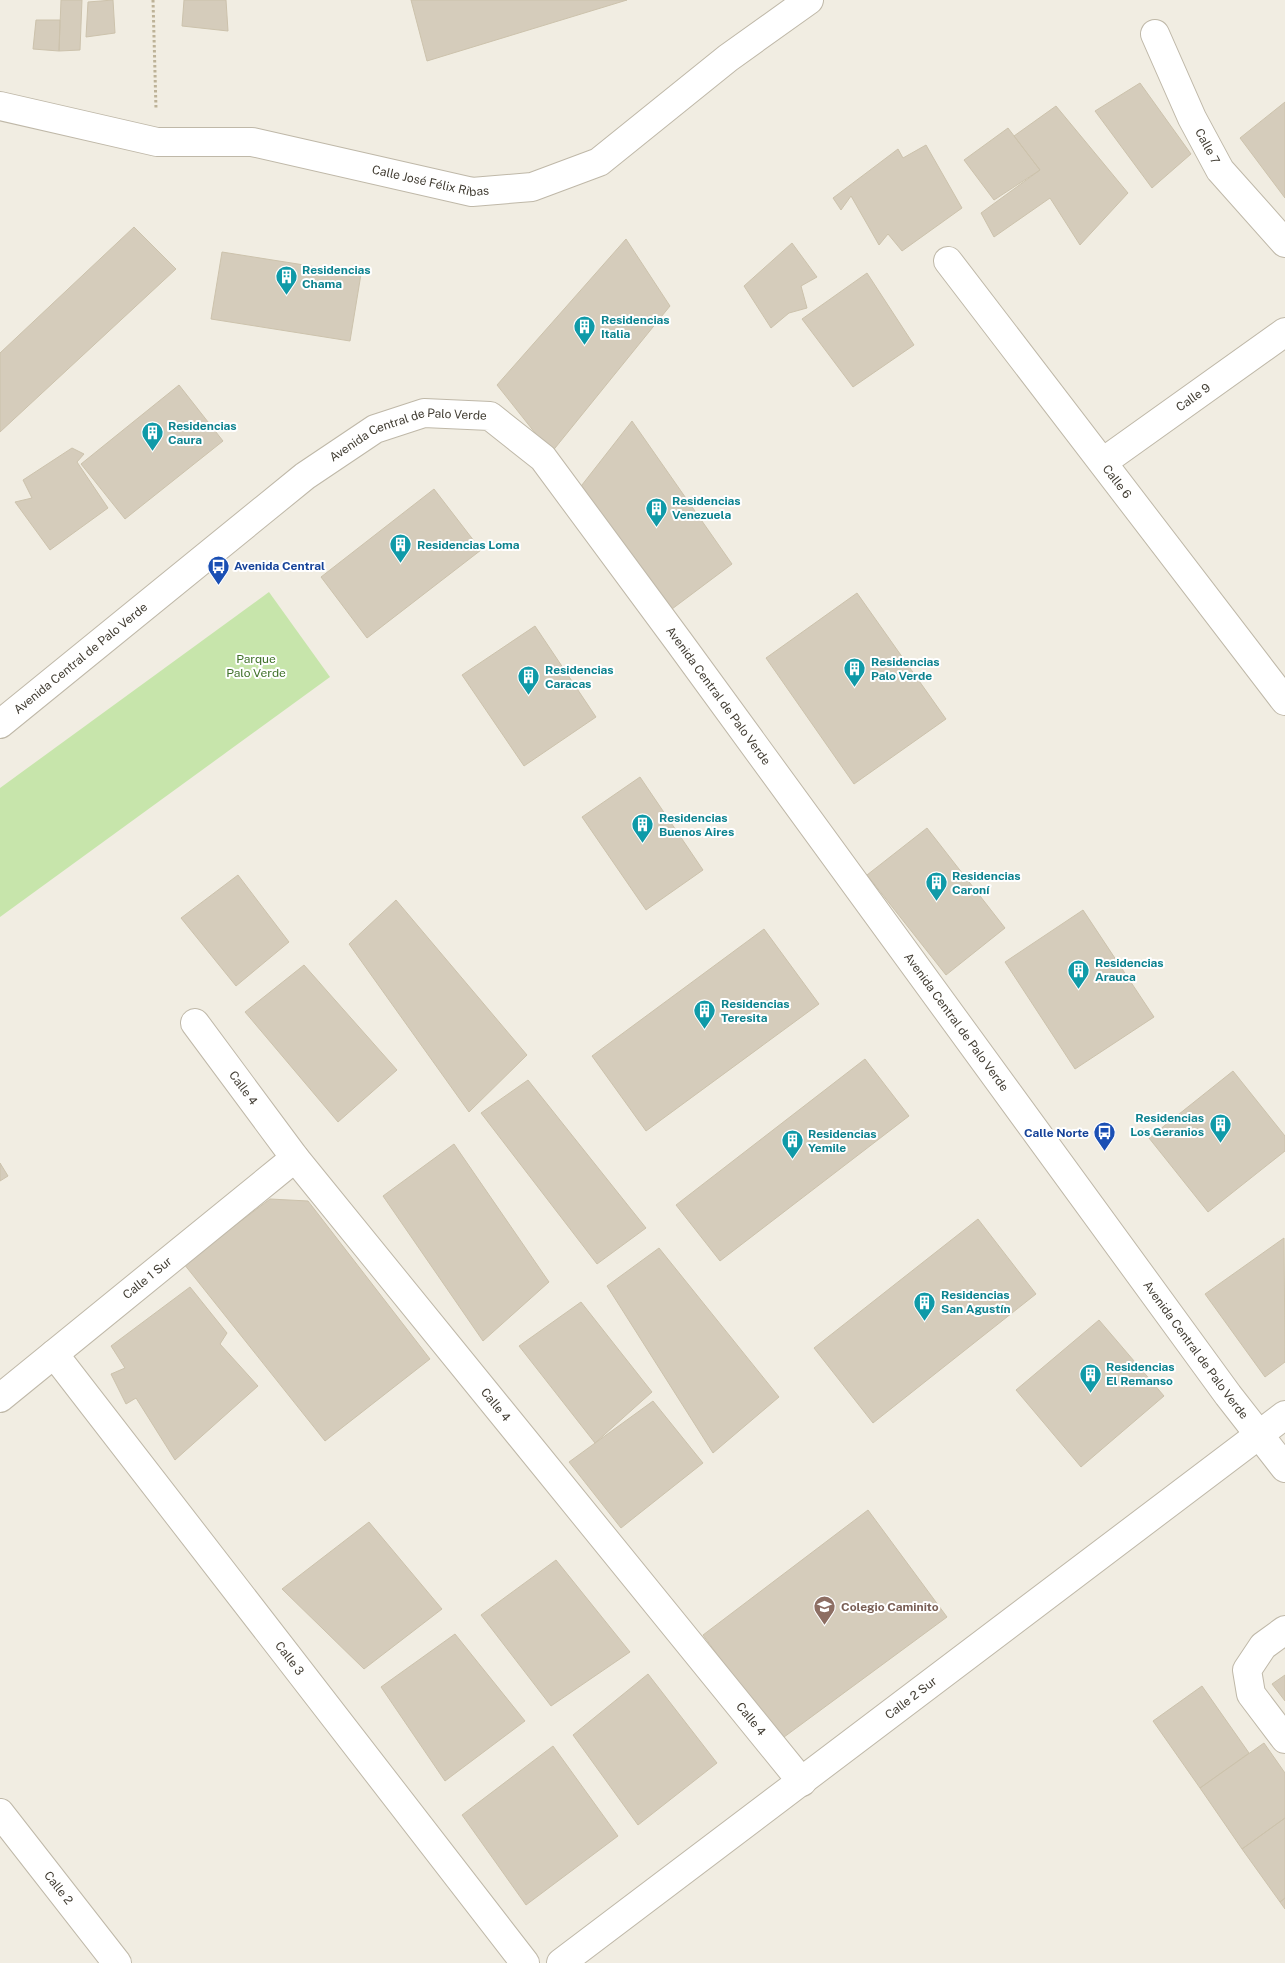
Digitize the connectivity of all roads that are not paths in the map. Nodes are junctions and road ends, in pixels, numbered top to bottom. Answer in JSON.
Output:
{"nodes":[{"id":1,"x":809,"y":0,"type":"edge"},
{"id":2,"x":1155,"y":34,"type":"dead end"},
{"id":3,"x":0,"y":106,"type":"edge"},
{"id":4,"x":1285,"y":243,"type":"edge"},
{"id":5,"x":948,"y":261,"type":"dead end"},
{"id":6,"x":1285,"y":332,"type":"edge"},
{"id":7,"x":1102,"y":462,"type":"junction"},
{"id":8,"x":1285,"y":701,"type":"edge"},
{"id":9,"x":0,"y":724,"type":"edge"},
{"id":10,"x":194,"y":1023,"type":"dead end"},
{"id":11,"x":295,"y":1158,"type":"junction"},
{"id":12,"x":54,"y":1354,"type":"junction"},
{"id":13,"x":0,"y":1398,"type":"edge"},
{"id":14,"x":1285,"y":1415,"type":"edge"},
{"id":15,"x":1261,"y":1435,"type":"junction"},
{"id":16,"x":1285,"y":1468,"type":"edge"},
{"id":17,"x":1285,"y":1630,"type":"edge"},
{"id":18,"x":1285,"y":1739,"type":"edge"},
{"id":19,"x":802,"y":1782,"type":"junction"},
{"id":20,"x":0,"y":1813,"type":"edge"},
{"id":21,"x":117,"y":1963,"type":"edge"},
{"id":22,"x":525,"y":1963,"type":"edge"},
{"id":23,"x":561,"y":1963,"type":"edge"}],
"edges":[{"from":1,"to":3,"type":"street","name":"Calle José Félix Ribas"},
{"from":2,"to":4,"type":"street","name":"Calle 7"},
{"from":5,"to":7,"type":"street","name":"Calle 6"},
{"from":6,"to":7,"type":"street","name":"Calle 9"},
{"from":7,"to":8,"type":"street","name":"Calle 6"},
{"from":9,"to":15,"type":"street","name":"Avenida Central de Palo Verde"},
{"from":10,"to":11,"type":"street","name":"Calle 4"},
{"from":11,"to":12,"type":"street","name":"Calle 1 Sur"},
{"from":11,"to":19,"type":"street","name":"Calle 4"},
{"from":12,"to":13,"type":"street","name":"Calle 1 Sur"},
{"from":12,"to":22,"type":"street","name":"Calle 3"},
{"from":14,"to":15,"type":"street"},
{"from":15,"to":16,"type":"street","name":"Avenida Central de Palo Verde"},
{"from":15,"to":19,"type":"street","name":"Calle 2 Sur"},
{"from":17,"to":18,"type":"street"},
{"from":19,"to":23,"type":"street","name":"Calle 2 Sur"},
{"from":20,"to":21,"type":"street","name":"Calle 2"}]}
